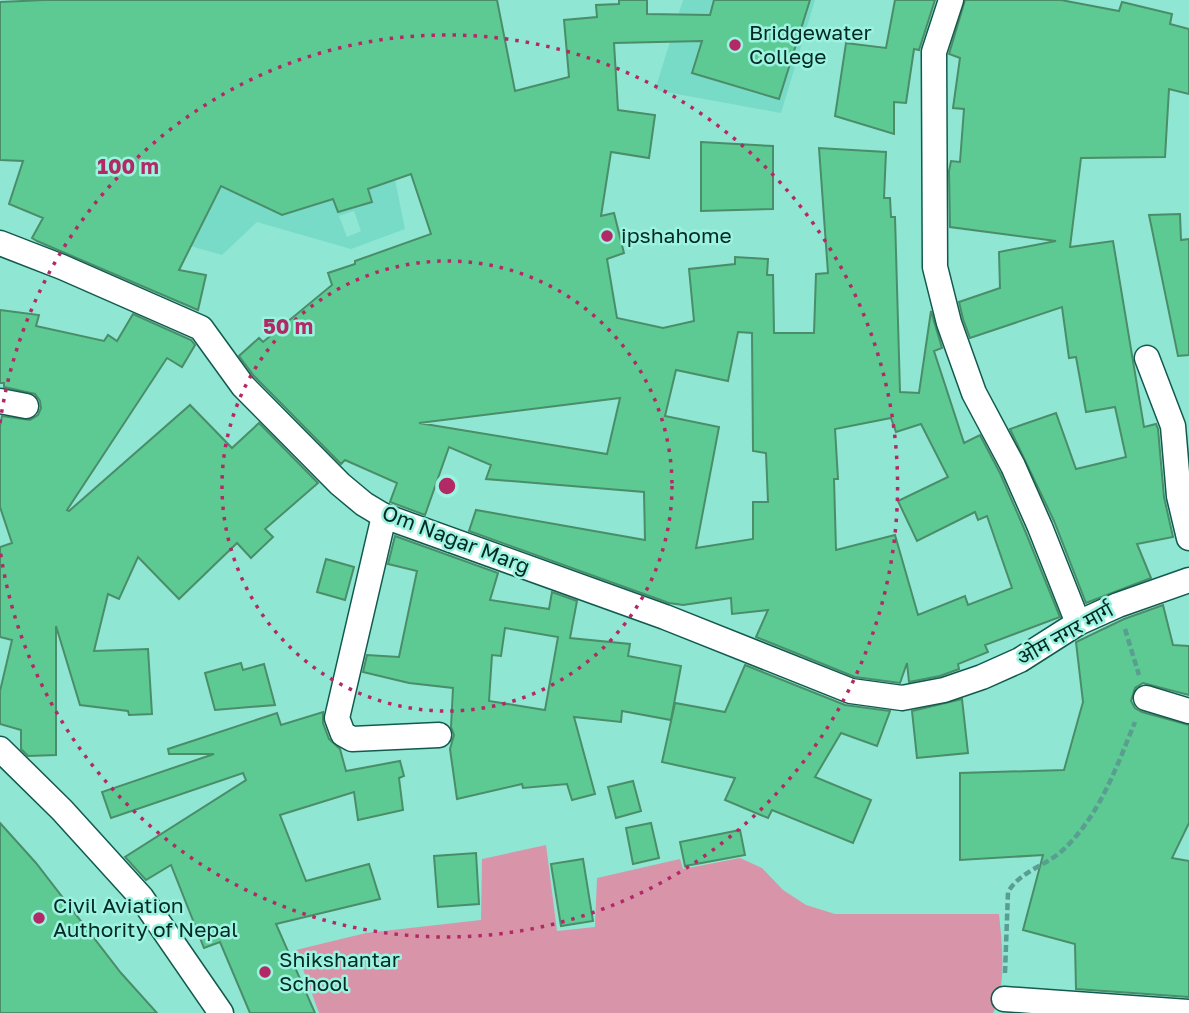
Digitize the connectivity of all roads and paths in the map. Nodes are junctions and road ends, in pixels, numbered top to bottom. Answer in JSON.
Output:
{"nodes":[{"id":1,"x":951,"y":0,"type":"edge"},
{"id":2,"x":0,"y":243,"type":"edge"},
{"id":3,"x":1147,"y":358,"type":"dead end"},
{"id":4,"x":0,"y":401,"type":"edge"},
{"id":5,"x":26,"y":406,"type":"dead end"},
{"id":6,"x":1181,"y":426,"type":"edge"},
{"id":7,"x":384,"y":516,"type":"junction"},
{"id":8,"x":1189,"y":538,"type":"edge"},
{"id":9,"x":1189,"y":580,"type":"edge"},
{"id":10,"x":1118,"y":605,"type":"junction"},
{"id":11,"x":1077,"y":623,"type":"junction"},
{"id":12,"x":982,"y":677,"type":"joint"},
{"id":13,"x":1146,"y":698,"type":"junction"},
{"id":14,"x":1189,"y":711,"type":"edge"},
{"id":15,"x":439,"y":735,"type":"dead end"},
{"id":16,"x":0,"y":749,"type":"edge"},
{"id":17,"x":1004,"y":999,"type":"joint"},
{"id":18,"x":1189,"y":1012,"type":"edge"},
{"id":19,"x":221,"y":1013,"type":"edge"}],
"edges":[{"from":1,"to":11,"type":"street"},
{"from":2,"to":7,"type":"street","name":"Om Nagar Marg"},
{"from":3,"to":6,"type":"street"},
{"from":4,"to":5,"type":"street"},
{"from":6,"to":8,"type":"street"},
{"from":7,"to":12,"type":"street","name":"Om Nagar Marg"},
{"from":7,"to":15,"type":"street"},
{"from":9,"to":10,"type":"street","name":"ओम नगर मार्ग"},
{"from":10,"to":11,"type":"street","name":"ओम नगर मार्ग"},
{"from":10,"to":13,"type":"path"},
{"from":11,"to":12,"type":"street","name":"ओम नगर मार्ग"},
{"from":13,"to":14,"type":"street"},
{"from":13,"to":17,"type":"path"},
{"from":16,"to":19,"type":"street"},
{"from":17,"to":18,"type":"street"}]}
